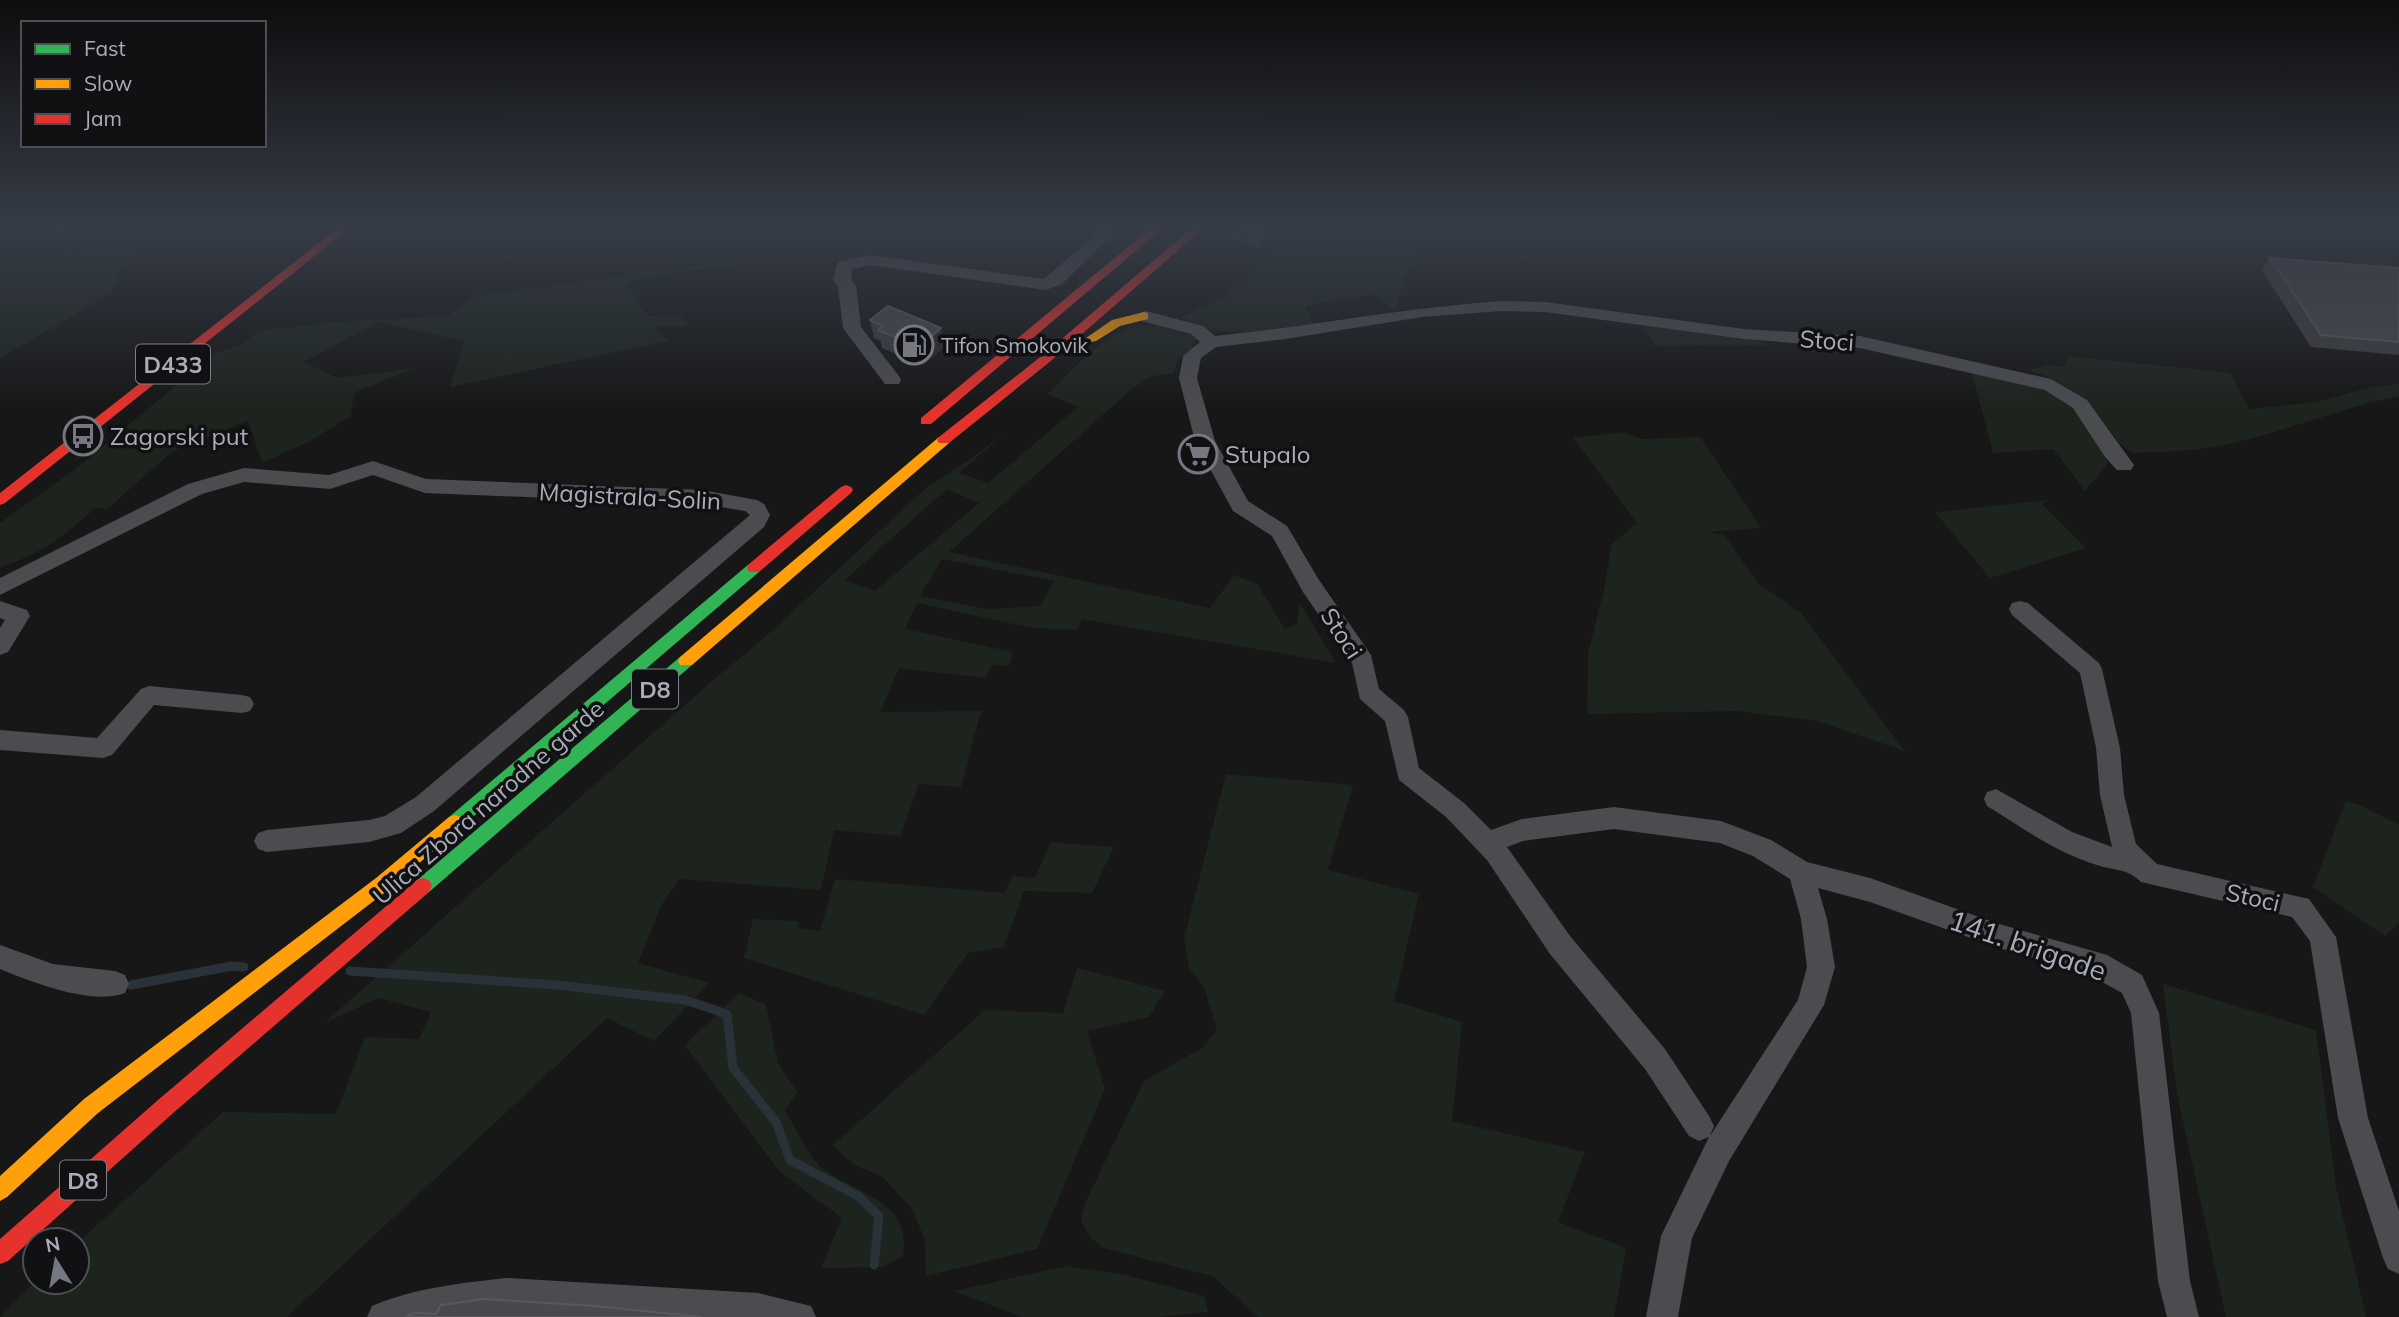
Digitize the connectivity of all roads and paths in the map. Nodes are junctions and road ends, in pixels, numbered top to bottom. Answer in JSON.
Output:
{"nodes":[{"id":1,"x":241,"y":288,"type":"edge"},
{"id":2,"x":266,"y":288,"type":"edge"},
{"id":3,"x":848,"y":288,"type":"edge"},
{"id":4,"x":1084,"y":288,"type":"edge"},
{"id":5,"x":1126,"y":288,"type":"edge"},
{"id":6,"x":1144,"y":316,"type":"joint"},
{"id":7,"x":1211,"y":342,"type":"junction"},
{"id":8,"x":1048,"y":356,"type":"junction"},
{"id":9,"x":892,"y":380,"type":"dead end"},
{"id":10,"x":916,"y":430,"type":"dead end"},
{"id":11,"x":2124,"y":465,"type":"dead end"},
{"id":12,"x":856,"y":481,"type":"dead end"},
{"id":13,"x":0,"y":485,"type":"edge"},
{"id":14,"x":0,"y":500,"type":"edge"},
{"id":15,"x":0,"y":587,"type":"edge"},
{"id":16,"x":0,"y":609,"type":"edge"},
{"id":17,"x":2020,"y":609,"type":"dead end"},
{"id":18,"x":0,"y":646,"type":"edge"},
{"id":19,"x":242,"y":704,"type":"dead end"},
{"id":20,"x":0,"y":740,"type":"edge"},
{"id":21,"x":1996,"y":799,"type":"dead end"},
{"id":22,"x":267,"y":841,"type":"dead end"},
{"id":23,"x":1487,"y":843,"type":"junction"},
{"id":24,"x":2137,"y":861,"type":"junction"},
{"id":25,"x":1801,"y":872,"type":"junction"},
{"id":26,"x":0,"y":957,"type":"edge"},
{"id":27,"x":115,"y":984,"type":"dead end"},
{"id":28,"x":91,"y":1106,"type":"junction"},
{"id":29,"x":165,"y":1107,"type":"junction"},
{"id":30,"x":1699,"y":1126,"type":"dead end"},
{"id":31,"x":0,"y":1175,"type":"edge"},
{"id":32,"x":0,"y":1190,"type":"edge"},
{"id":33,"x":0,"y":1253,"type":"edge"},
{"id":34,"x":2399,"y":1258,"type":"edge"},
{"id":35,"x":0,"y":1272,"type":"edge"},
{"id":36,"x":383,"y":1317,"type":"edge"},
{"id":37,"x":800,"y":1317,"type":"edge"},
{"id":38,"x":1662,"y":1317,"type":"edge"},
{"id":39,"x":2183,"y":1317,"type":"edge"}],
"edges":[{"from":1,"to":13,"type":"main road","number":"D433"},
{"from":2,"to":14,"type":"main road","number":"D433"},
{"from":3,"to":9,"type":"street"},
{"from":4,"to":10,"type":"main road"},
{"from":5,"to":8,"type":"main road","name":"Ulica Zbora narodne garde","number":"D8"},
{"from":6,"to":7,"type":"street"},
{"from":6,"to":8,"type":"main road"},
{"from":7,"to":11,"type":"street","name":"Stoci"},
{"from":7,"to":23,"type":"street","name":"Stoci"},
{"from":8,"to":29,"type":"main road","name":"Ulica Zbora narodne garde","number":"D8"},
{"from":12,"to":28,"type":"main road","name":"Ulica Zbora narodne garde","number":"D8"},
{"from":15,"to":22,"type":"street","name":"Magistrala-Solin"},
{"from":16,"to":18,"type":"street"},
{"from":17,"to":24,"type":"street"},
{"from":19,"to":20,"type":"street"},
{"from":21,"to":24,"type":"street"},
{"from":23,"to":25,"type":"street","name":"141. brigade"},
{"from":23,"to":30,"type":"street"},
{"from":24,"to":34,"type":"street","name":"Stoci"},
{"from":25,"to":38,"type":"street"},
{"from":25,"to":39,"type":"street","name":"141. brigade"},
{"from":26,"to":27,"type":"street"},
{"from":28,"to":31,"type":"main road"},
{"from":28,"to":32,"type":"main road","name":"Ulica Zbora narodne garde","number":"D8"},
{"from":29,"to":33,"type":"main road","name":"Ulica Zbora narodne garde","number":"D8"},
{"from":29,"to":35,"type":"main road"},
{"from":36,"to":37,"type":"street"}]}
